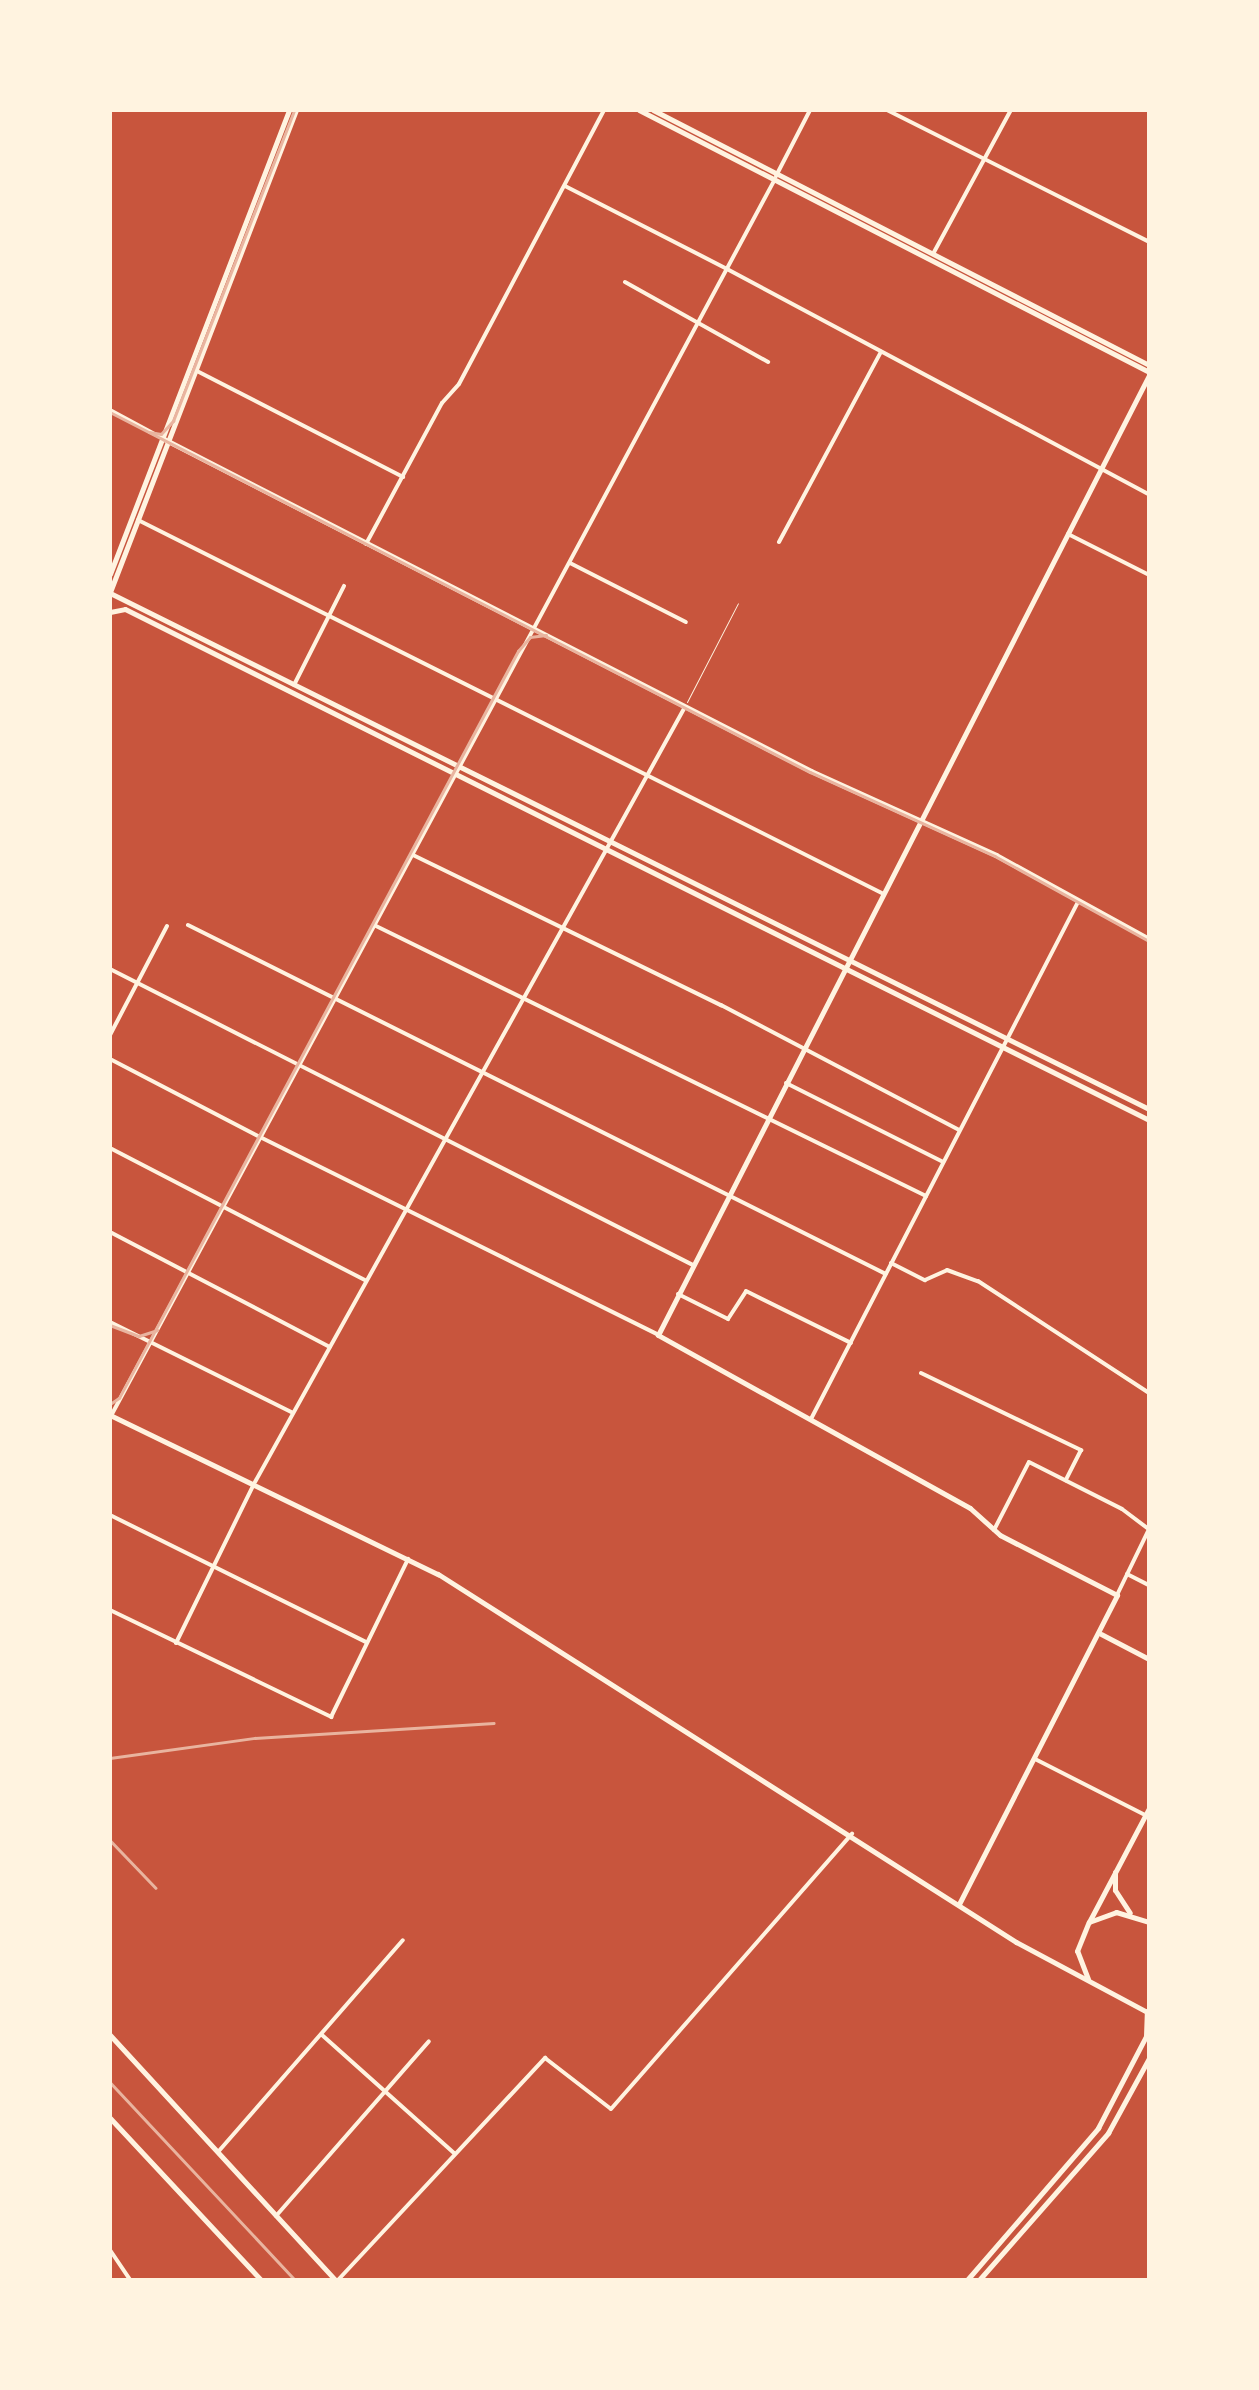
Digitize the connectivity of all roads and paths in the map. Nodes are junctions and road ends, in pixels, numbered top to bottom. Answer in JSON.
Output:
{"nodes":[{"id":1,"x":293,"y":110,"type":"edge"},
{"id":2,"x":604,"y":110,"type":"edge"},
{"id":3,"x":639,"y":110,"type":"edge"},
{"id":4,"x":653,"y":110,"type":"edge"},
{"id":5,"x":810,"y":110,"type":"edge"},
{"id":6,"x":887,"y":110,"type":"edge"},
{"id":7,"x":1011,"y":110,"type":"edge"},
{"id":8,"x":985,"y":160,"type":"junction"},
{"id":9,"x":776,"y":178,"type":"junction"},
{"id":10,"x":565,"y":186,"type":"junction"},
{"id":11,"x":1149,"y":242,"type":"edge"},
{"id":12,"x":933,"y":254,"type":"junction"},
{"id":13,"x":726,"y":269,"type":"junction"},
{"id":14,"x":624,"y":282,"type":"dead end"},
{"id":15,"x":698,"y":321,"type":"junction"},
{"id":16,"x":881,"y":352,"type":"junction"},
{"id":17,"x":768,"y":362,"type":"dead end"},
{"id":18,"x":195,"y":370,"type":"junction"},
{"id":19,"x":1149,"y":371,"type":"edge"},
{"id":20,"x":110,"y":410,"type":"edge"},
{"id":21,"x":165,"y":440,"type":"junction"},
{"id":22,"x":1100,"y":469,"type":"junction"},
{"id":23,"x":403,"y":477,"type":"junction"},
{"id":24,"x":1149,"y":494,"type":"edge"},
{"id":25,"x":138,"y":520,"type":"junction"},
{"id":26,"x":1066,"y":534,"type":"junction"},
{"id":27,"x":779,"y":542,"type":"dead end"},
{"id":28,"x":366,"y":544,"type":"junction"},
{"id":29,"x":569,"y":562,"type":"junction"},
{"id":30,"x":110,"y":574,"type":"edge"},
{"id":31,"x":1149,"y":575,"type":"edge"},
{"id":32,"x":344,"y":586,"type":"dead end"},
{"id":33,"x":110,"y":592,"type":"edge"},
{"id":34,"x":738,"y":603,"type":"dead end"},
{"id":35,"x":110,"y":612,"type":"edge"},
{"id":36,"x":330,"y":616,"type":"junction"},
{"id":37,"x":686,"y":622,"type":"dead end"},
{"id":38,"x":532,"y":629,"type":"junction"},
{"id":39,"x":294,"y":685,"type":"junction"},
{"id":40,"x":497,"y":698,"type":"junction"},
{"id":41,"x":685,"y":706,"type":"junction"},
{"id":42,"x":458,"y":772,"type":"junction"},
{"id":43,"x":646,"y":778,"type":"junction"},
{"id":44,"x":920,"y":821,"type":"junction"},
{"id":45,"x":610,"y":843,"type":"junction"},
{"id":46,"x":606,"y":850,"type":"junction"},
{"id":47,"x":413,"y":855,"type":"junction"},
{"id":48,"x":882,"y":893,"type":"junction"},
{"id":49,"x":1078,"y":902,"type":"junction"},
{"id":50,"x":188,"y":924,"type":"dead end"},
{"id":51,"x":374,"y":925,"type":"junction"},
{"id":52,"x":168,"y":926,"type":"dead end"},
{"id":53,"x":562,"y":929,"type":"junction"},
{"id":54,"x":1149,"y":940,"type":"edge"},
{"id":55,"x":846,"y":962,"type":"junction"},
{"id":56,"x":110,"y":970,"type":"edge"},
{"id":57,"x":842,"y":970,"type":"junction"},
{"id":58,"x":137,"y":983,"type":"junction"},
{"id":59,"x":337,"y":998,"type":"junction"},
{"id":60,"x":523,"y":1000,"type":"junction"},
{"id":61,"x":110,"y":1035,"type":"edge"},
{"id":62,"x":1008,"y":1039,"type":"junction"},
{"id":63,"x":1002,"y":1048,"type":"junction"},
{"id":64,"x":801,"y":1050,"type":"junction"},
{"id":65,"x":110,"y":1059,"type":"edge"},
{"id":66,"x":300,"y":1066,"type":"junction"},
{"id":67,"x":480,"y":1071,"type":"junction"},
{"id":68,"x":784,"y":1082,"type":"junction"},
{"id":69,"x":1149,"y":1109,"type":"edge"},
{"id":70,"x":766,"y":1120,"type":"junction"},
{"id":71,"x":1149,"y":1120,"type":"edge"},
{"id":72,"x":959,"y":1130,"type":"junction"},
{"id":73,"x":260,"y":1136,"type":"junction"},
{"id":74,"x":444,"y":1137,"type":"junction"},
{"id":75,"x":110,"y":1148,"type":"edge"},
{"id":76,"x":943,"y":1162,"type":"junction"},
{"id":77,"x":728,"y":1194,"type":"junction"},
{"id":78,"x":926,"y":1196,"type":"junction"},
{"id":79,"x":224,"y":1204,"type":"junction"},
{"id":80,"x":406,"y":1207,"type":"junction"},
{"id":81,"x":110,"y":1232,"type":"edge"},
{"id":82,"x":892,"y":1264,"type":"junction"},
{"id":83,"x":693,"y":1265,"type":"junction"},
{"id":84,"x":188,"y":1271,"type":"junction"},
{"id":85,"x":886,"y":1274,"type":"junction"},
{"id":86,"x":365,"y":1280,"type":"junction"},
{"id":87,"x":678,"y":1294,"type":"junction"},
{"id":88,"x":110,"y":1322,"type":"edge"},
{"id":89,"x":658,"y":1335,"type":"junction"},
{"id":90,"x":150,"y":1342,"type":"junction"},
{"id":91,"x":851,"y":1343,"type":"junction"},
{"id":92,"x":330,"y":1347,"type":"junction"},
{"id":93,"x":921,"y":1373,"type":"dead end"},
{"id":94,"x":1149,"y":1393,"type":"edge"},
{"id":95,"x":293,"y":1413,"type":"junction"},
{"id":96,"x":110,"y":1416,"type":"edge"},
{"id":97,"x":811,"y":1418,"type":"junction"},
{"id":98,"x":1066,"y":1480,"type":"junction"},
{"id":99,"x":255,"y":1482,"type":"junction"},
{"id":100,"x":110,"y":1516,"type":"edge"},
{"id":101,"x":1149,"y":1529,"type":"edge"},
{"id":102,"x":994,"y":1530,"type":"junction"},
{"id":103,"x":408,"y":1558,"type":"junction"},
{"id":104,"x":214,"y":1567,"type":"junction"},
{"id":105,"x":1127,"y":1574,"type":"junction"},
{"id":106,"x":1149,"y":1585,"type":"edge"},
{"id":107,"x":1117,"y":1595,"type":"junction"},
{"id":108,"x":110,"y":1610,"type":"edge"},
{"id":109,"x":1100,"y":1634,"type":"junction"},
{"id":110,"x":367,"y":1642,"type":"junction"},
{"id":111,"x":176,"y":1643,"type":"junction"},
{"id":112,"x":1149,"y":1659,"type":"edge"},
{"id":113,"x":1035,"y":1759,"type":"junction"},
{"id":114,"x":1147,"y":1812,"type":"edge"},
{"id":115,"x":852,"y":1834,"type":"junction"},
{"id":116,"x":1115,"y":1869,"type":"junction"},
{"id":117,"x":959,"y":1904,"type":"junction"},
{"id":118,"x":1130,"y":1912,"type":"junction"},
{"id":119,"x":1089,"y":1922,"type":"junction"},
{"id":120,"x":1149,"y":1922,"type":"edge"},
{"id":121,"x":404,"y":1940,"type":"dead end"},
{"id":122,"x":1090,"y":1982,"type":"junction"},
{"id":123,"x":1148,"y":2012,"type":"edge"},
{"id":124,"x":110,"y":2035,"type":"edge"},
{"id":125,"x":322,"y":2035,"type":"junction"},
{"id":126,"x":430,"y":2042,"type":"dead end"},
{"id":127,"x":1149,"y":2058,"type":"edge"},
{"id":128,"x":384,"y":2092,"type":"junction"},
{"id":129,"x":110,"y":2118,"type":"edge"},
{"id":130,"x":218,"y":2152,"type":"junction"},
{"id":131,"x":454,"y":2153,"type":"junction"},
{"id":132,"x":276,"y":2216,"type":"junction"},
{"id":133,"x":110,"y":2250,"type":"edge"},
{"id":134,"x":258,"y":2279,"type":"edge"},
{"id":135,"x":130,"y":2280,"type":"edge"},
{"id":136,"x":336,"y":2280,"type":"edge"},
{"id":137,"x":967,"y":2280,"type":"edge"},
{"id":138,"x":980,"y":2280,"type":"edge"}],
"edges":[{"from":1,"to":18,"type":"main road"},
{"from":1,"to":21,"type":"main road"},
{"from":2,"to":10,"type":"street"},
{"from":3,"to":9,"type":"main road"},
{"from":4,"to":9,"type":"main road"},
{"from":5,"to":9,"type":"street"},
{"from":6,"to":8,"type":"street"},
{"from":7,"to":8,"type":"street"},
{"from":8,"to":11,"type":"street"},
{"from":8,"to":12,"type":"street"},
{"from":9,"to":12,"type":"main road"},
{"from":9,"to":13,"type":"street"},
{"from":9,"to":19,"type":"main road"},
{"from":10,"to":13,"type":"street"},
{"from":10,"to":23,"type":"street"},
{"from":12,"to":19,"type":"main road"},
{"from":13,"to":15,"type":"street"},
{"from":13,"to":16,"type":"street"},
{"from":14,"to":15,"type":"street"},
{"from":15,"to":17,"type":"street"},
{"from":15,"to":29,"type":"street"},
{"from":16,"to":22,"type":"street"},
{"from":16,"to":27,"type":"street"},
{"from":18,"to":21,"type":"main road"},
{"from":18,"to":23,"type":"street"},
{"from":19,"to":22,"type":"main road"},
{"from":20,"to":21,"type":"street"},
{"from":21,"to":25,"type":"main road"},
{"from":21,"to":28,"type":"main road"},
{"from":21,"to":30,"type":"main road"},
{"from":22,"to":24,"type":"street"},
{"from":22,"to":26,"type":"main road"},
{"from":23,"to":28,"type":"street"},
{"from":25,"to":33,"type":"main road"},
{"from":25,"to":36,"type":"street"},
{"from":26,"to":31,"type":"street"},
{"from":26,"to":44,"type":"main road"},
{"from":28,"to":38,"type":"main road"},
{"from":29,"to":37,"type":"street"},
{"from":29,"to":38,"type":"street"},
{"from":32,"to":36,"type":"street"},
{"from":33,"to":39,"type":"main road"},
{"from":34,"to":41,"type":"lane"},
{"from":35,"to":42,"type":"main road"},
{"from":36,"to":39,"type":"street"},
{"from":36,"to":40,"type":"street"},
{"from":38,"to":40,"type":"street"},
{"from":38,"to":41,"type":"main road"},
{"from":39,"to":42,"type":"main road"},
{"from":40,"to":42,"type":"street"},
{"from":40,"to":43,"type":"street"},
{"from":41,"to":43,"type":"street"},
{"from":41,"to":44,"type":"main road"},
{"from":42,"to":45,"type":"main road"},
{"from":42,"to":46,"type":"main road"},
{"from":42,"to":47,"type":"street"},
{"from":43,"to":45,"type":"street"},
{"from":43,"to":48,"type":"street"},
{"from":44,"to":48,"type":"main road"},
{"from":44,"to":49,"type":"main road"},
{"from":45,"to":46,"type":"street"},
{"from":45,"to":55,"type":"main road"},
{"from":46,"to":53,"type":"street"},
{"from":46,"to":57,"type":"main road"},
{"from":47,"to":51,"type":"street"},
{"from":47,"to":53,"type":"street"},
{"from":48,"to":55,"type":"main road"},
{"from":49,"to":54,"type":"main road"},
{"from":49,"to":62,"type":"street"},
{"from":50,"to":59,"type":"street"},
{"from":51,"to":59,"type":"street"},
{"from":51,"to":60,"type":"street"},
{"from":52,"to":58,"type":"street"},
{"from":53,"to":60,"type":"street"},
{"from":53,"to":64,"type":"street"},
{"from":55,"to":57,"type":"main road"},
{"from":55,"to":62,"type":"main road"},
{"from":56,"to":58,"type":"street"},
{"from":57,"to":63,"type":"main road"},
{"from":57,"to":64,"type":"main road"},
{"from":58,"to":61,"type":"street"},
{"from":58,"to":66,"type":"street"},
{"from":59,"to":66,"type":"street"},
{"from":59,"to":67,"type":"street"},
{"from":60,"to":67,"type":"street"},
{"from":60,"to":70,"type":"street"},
{"from":62,"to":63,"type":"street"},
{"from":62,"to":69,"type":"main road"},
{"from":63,"to":71,"type":"main road"},
{"from":63,"to":72,"type":"street"},
{"from":64,"to":68,"type":"main road"},
{"from":64,"to":72,"type":"street"},
{"from":65,"to":73,"type":"street"},
{"from":66,"to":73,"type":"street"},
{"from":66,"to":74,"type":"street"},
{"from":67,"to":74,"type":"street"},
{"from":67,"to":77,"type":"street"},
{"from":68,"to":70,"type":"main road"},
{"from":68,"to":76,"type":"street"},
{"from":70,"to":77,"type":"main road"},
{"from":70,"to":78,"type":"street"},
{"from":72,"to":76,"type":"street"},
{"from":73,"to":79,"type":"street"},
{"from":73,"to":80,"type":"street"},
{"from":74,"to":80,"type":"street"},
{"from":74,"to":83,"type":"street"},
{"from":75,"to":79,"type":"street"},
{"from":76,"to":78,"type":"street"},
{"from":77,"to":83,"type":"main road"},
{"from":77,"to":85,"type":"street"},
{"from":78,"to":82,"type":"street"},
{"from":79,"to":84,"type":"street"},
{"from":79,"to":86,"type":"street"},
{"from":80,"to":86,"type":"street"},
{"from":80,"to":89,"type":"street"},
{"from":81,"to":84,"type":"street"},
{"from":82,"to":85,"type":"street"},
{"from":82,"to":94,"type":"street"},
{"from":83,"to":87,"type":"main road"},
{"from":84,"to":90,"type":"street"},
{"from":84,"to":92,"type":"street"},
{"from":85,"to":91,"type":"street"},
{"from":86,"to":92,"type":"street"},
{"from":87,"to":89,"type":"main road"},
{"from":87,"to":91,"type":"street"},
{"from":88,"to":90,"type":"street"},
{"from":89,"to":97,"type":"main road"},
{"from":90,"to":95,"type":"street"},
{"from":90,"to":96,"type":"street"},
{"from":91,"to":97,"type":"street"},
{"from":92,"to":95,"type":"street"},
{"from":93,"to":98,"type":"street"},
{"from":95,"to":99,"type":"street"},
{"from":96,"to":99,"type":"main road"},
{"from":97,"to":102,"type":"main road"},
{"from":98,"to":101,"type":"street"},
{"from":98,"to":102,"type":"street"},
{"from":99,"to":103,"type":"main road"},
{"from":99,"to":104,"type":"street"},
{"from":100,"to":104,"type":"street"},
{"from":101,"to":105,"type":"street"},
{"from":102,"to":107,"type":"main road"},
{"from":103,"to":110,"type":"street"},
{"from":103,"to":115,"type":"main road"},
{"from":104,"to":110,"type":"street"},
{"from":104,"to":111,"type":"street"},
{"from":105,"to":106,"type":"street"},
{"from":105,"to":107,"type":"street"},
{"from":107,"to":109,"type":"main road"},
{"from":108,"to":111,"type":"street"},
{"from":109,"to":112,"type":"main road"},
{"from":109,"to":113,"type":"main road"},
{"from":110,"to":111,"type":"street"},
{"from":113,"to":114,"type":"street"},
{"from":113,"to":117,"type":"main road"},
{"from":114,"to":116,"type":"main road"},
{"from":115,"to":117,"type":"main road"},
{"from":115,"to":131,"type":"street"},
{"from":116,"to":118,"type":"main road"},
{"from":116,"to":119,"type":"main road"},
{"from":117,"to":122,"type":"main road"},
{"from":118,"to":119,"type":"main road"},
{"from":118,"to":120,"type":"main road"},
{"from":119,"to":122,"type":"main road"},
{"from":121,"to":125,"type":"street"},
{"from":122,"to":123,"type":"main road"},
{"from":123,"to":137,"type":"main road"},
{"from":124,"to":130,"type":"main road"},
{"from":125,"to":128,"type":"street"},
{"from":125,"to":130,"type":"street"},
{"from":126,"to":128,"type":"street"},
{"from":127,"to":138,"type":"main road"},
{"from":128,"to":131,"type":"street"},
{"from":128,"to":132,"type":"street"},
{"from":129,"to":134,"type":"main road"},
{"from":130,"to":132,"type":"main road"},
{"from":131,"to":136,"type":"street"},
{"from":132,"to":136,"type":"main road"},
{"from":133,"to":135,"type":"street"}]}
